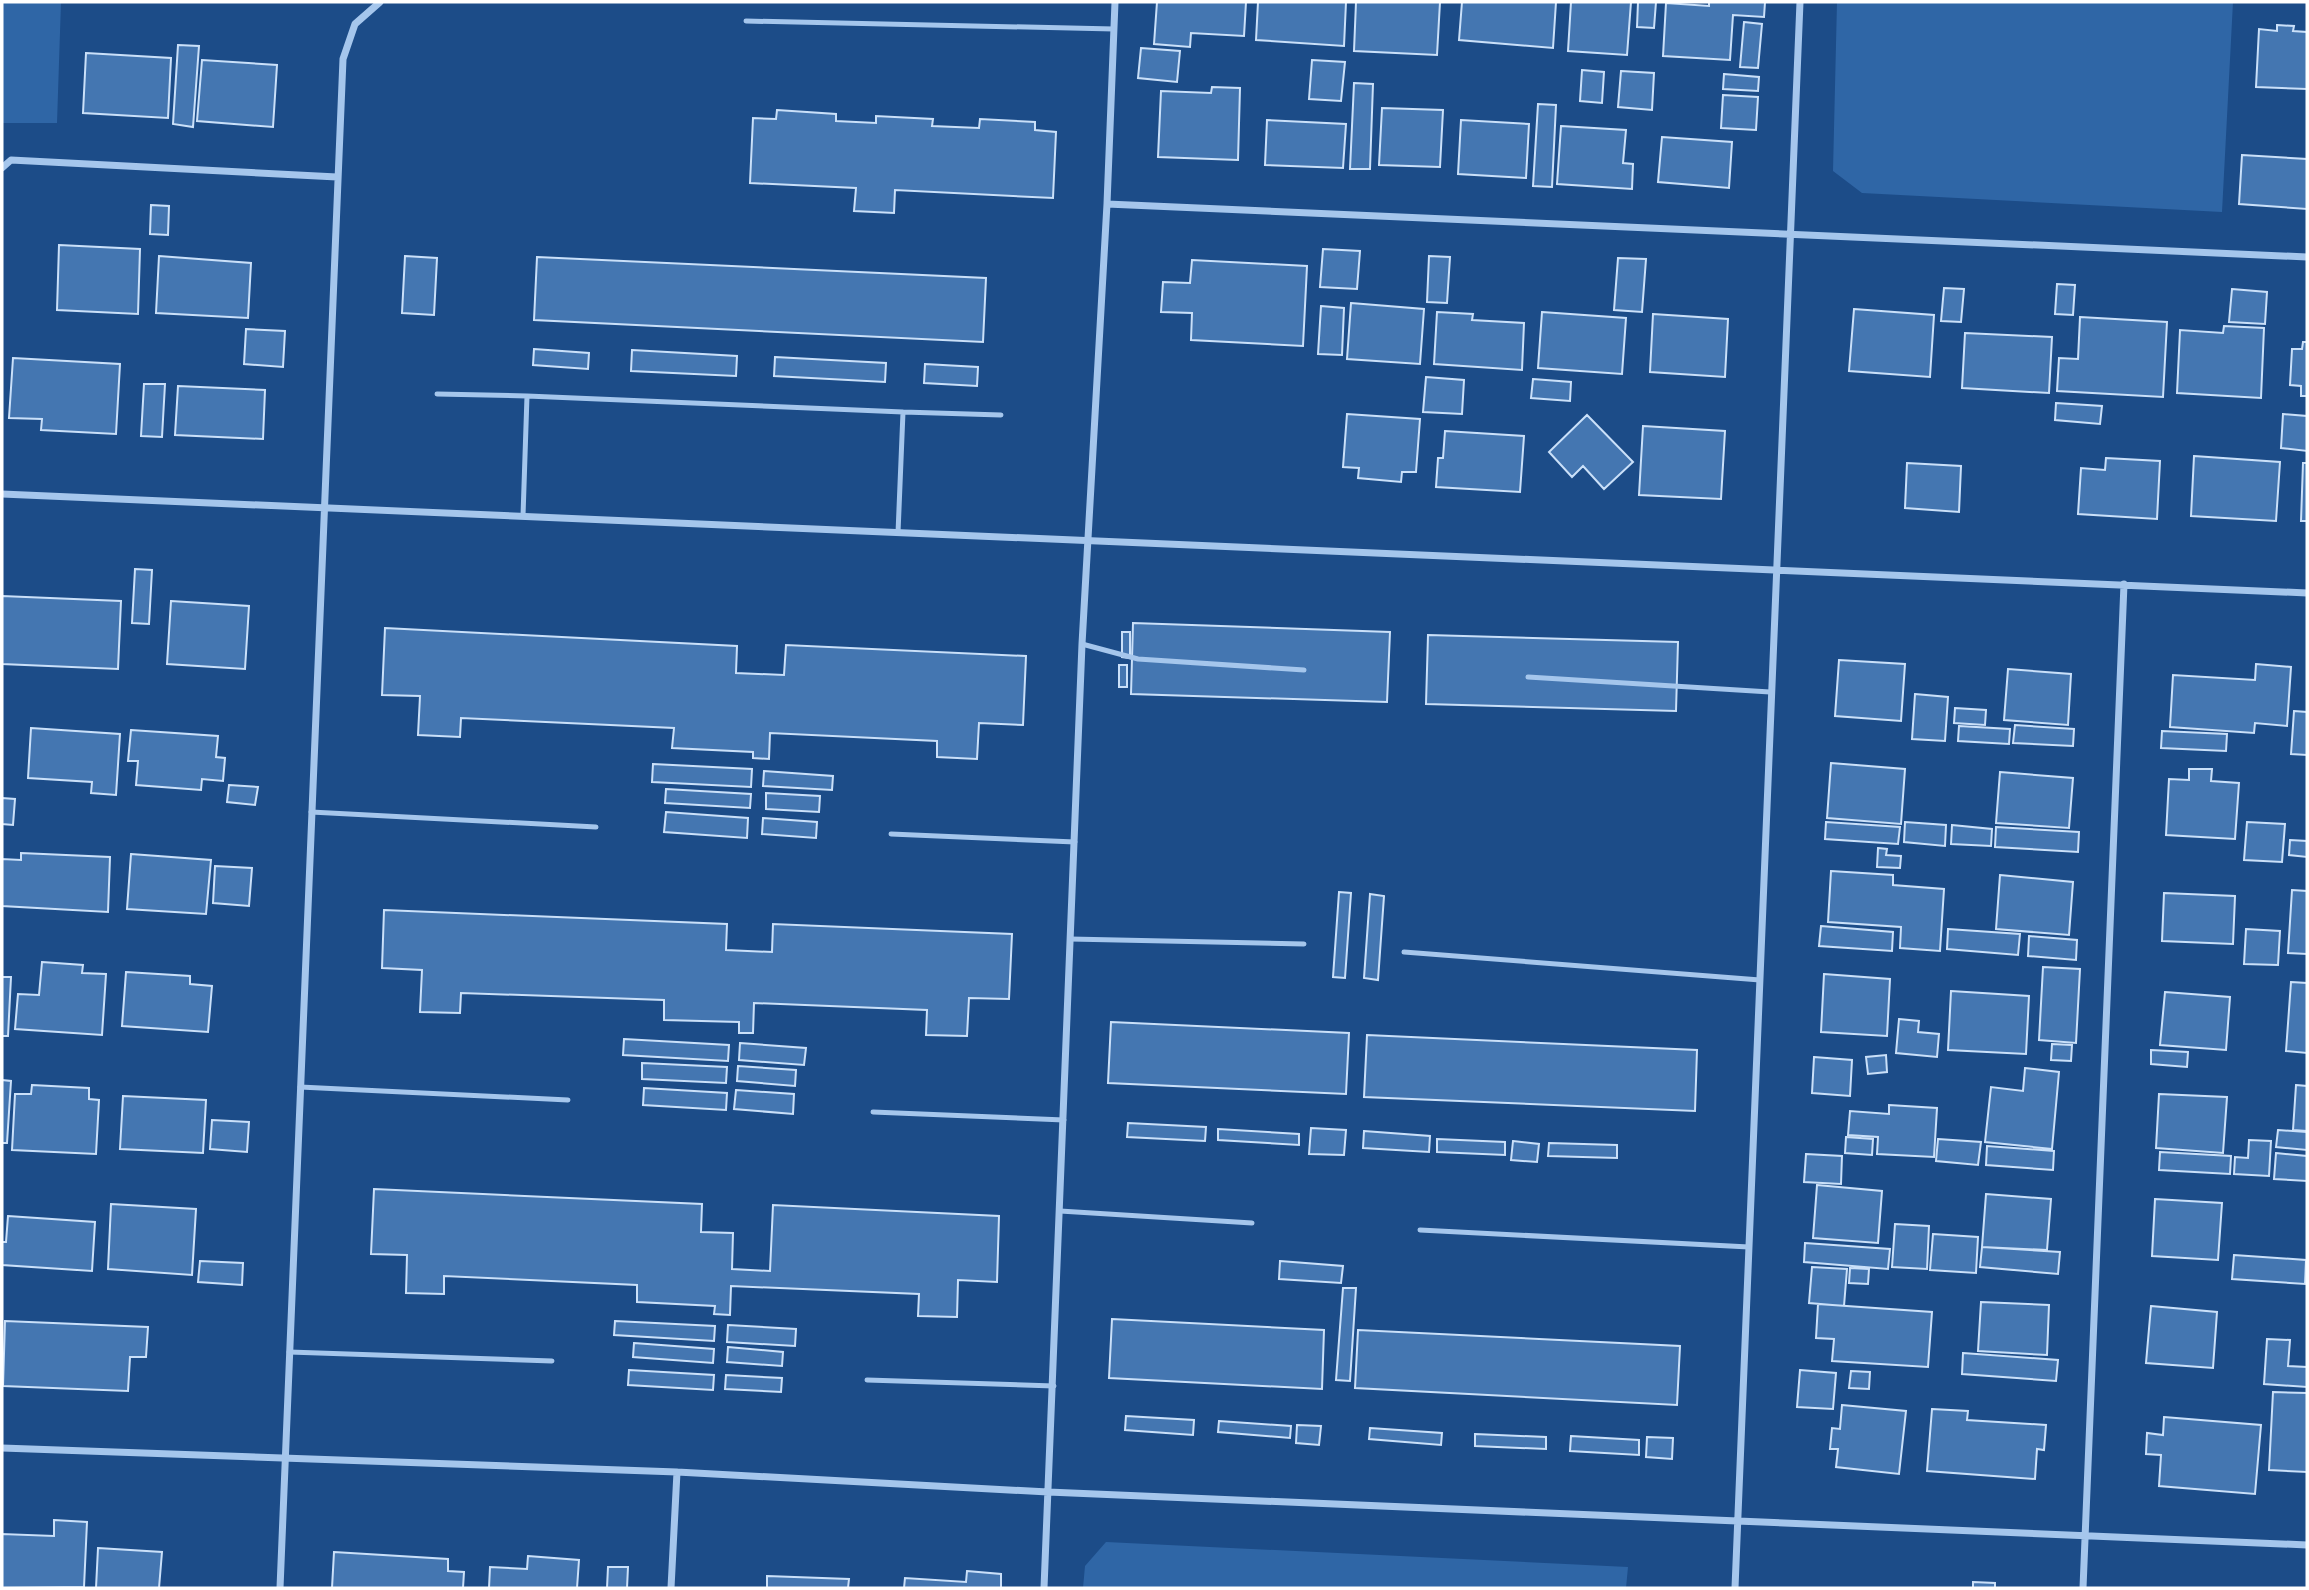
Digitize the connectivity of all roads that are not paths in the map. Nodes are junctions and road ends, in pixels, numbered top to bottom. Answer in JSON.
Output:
{"nodes":[{"id":1,"x":380,"y":2,"type":"edge"},
{"id":2,"x":1115,"y":2,"type":"edge"},
{"id":3,"x":1800,"y":2,"type":"edge"},
{"id":4,"x":746,"y":20,"type":"dead end"},
{"id":5,"x":1114,"y":29,"type":"junction"},
{"id":6,"x":2,"y":168,"type":"edge"},
{"id":7,"x":337,"y":177,"type":"junction"},
{"id":8,"x":1107,"y":204,"type":"junction"},
{"id":9,"x":1791,"y":232,"type":"junction"},
{"id":10,"x":2307,"y":257,"type":"edge"},
{"id":11,"x":437,"y":394,"type":"dead end"},
{"id":12,"x":527,"y":396,"type":"junction"},
{"id":13,"x":903,"y":412,"type":"junction"},
{"id":14,"x":1001,"y":415,"type":"dead end"},
{"id":15,"x":2,"y":495,"type":"edge"},
{"id":16,"x":324,"y":508,"type":"junction"},
{"id":17,"x":523,"y":516,"type":"junction"},
{"id":18,"x":898,"y":534,"type":"junction"},
{"id":19,"x":1088,"y":542,"type":"junction"},
{"id":20,"x":1777,"y":570,"type":"junction"},
{"id":21,"x":2124,"y":584,"type":"junction"},
{"id":22,"x":2307,"y":593,"type":"edge"},
{"id":23,"x":1082,"y":644,"type":"junction"},
{"id":24,"x":1304,"y":670,"type":"dead end"},
{"id":25,"x":1528,"y":677,"type":"dead end"},
{"id":26,"x":1770,"y":692,"type":"junction"},
{"id":27,"x":311,"y":812,"type":"junction"},
{"id":28,"x":596,"y":827,"type":"dead end"},
{"id":29,"x":891,"y":834,"type":"dead end"},
{"id":30,"x":1075,"y":842,"type":"junction"},
{"id":31,"x":1070,"y":939,"type":"junction"},
{"id":32,"x":1304,"y":944,"type":"dead end"},
{"id":33,"x":1404,"y":952,"type":"dead end"},
{"id":34,"x":1760,"y":980,"type":"junction"},
{"id":35,"x":300,"y":1087,"type":"junction"},
{"id":36,"x":568,"y":1100,"type":"dead end"},
{"id":37,"x":873,"y":1112,"type":"dead end"},
{"id":38,"x":1063,"y":1121,"type":"junction"},
{"id":39,"x":1060,"y":1211,"type":"junction"},
{"id":40,"x":1252,"y":1223,"type":"dead end"},
{"id":41,"x":1420,"y":1230,"type":"dead end"},
{"id":42,"x":1749,"y":1247,"type":"junction"},
{"id":43,"x":289,"y":1352,"type":"junction"},
{"id":44,"x":552,"y":1361,"type":"dead end"},
{"id":45,"x":867,"y":1380,"type":"dead end"},
{"id":46,"x":1054,"y":1386,"type":"junction"},
{"id":47,"x":2,"y":1448,"type":"edge"},
{"id":48,"x":285,"y":1458,"type":"junction"},
{"id":49,"x":677,"y":1472,"type":"junction"},
{"id":50,"x":1048,"y":1492,"type":"junction"},
{"id":51,"x":1738,"y":1521,"type":"junction"},
{"id":52,"x":2085,"y":1536,"type":"junction"},
{"id":53,"x":2307,"y":1545,"type":"edge"},
{"id":54,"x":280,"y":1588,"type":"edge"},
{"id":55,"x":671,"y":1588,"type":"edge"},
{"id":56,"x":1044,"y":1588,"type":"edge"},
{"id":57,"x":1735,"y":1588,"type":"edge"},
{"id":58,"x":2083,"y":1588,"type":"edge"}],
"edges":[{"from":1,"to":7,"type":"street"},
{"from":2,"to":5,"type":"street"},
{"from":3,"to":9,"type":"street"},
{"from":4,"to":5,"type":"lane"},
{"from":5,"to":8,"type":"street"},
{"from":6,"to":7,"type":"street"},
{"from":7,"to":16,"type":"street"},
{"from":8,"to":9,"type":"street"},
{"from":8,"to":19,"type":"street"},
{"from":9,"to":10,"type":"street"},
{"from":9,"to":20,"type":"street"},
{"from":11,"to":12,"type":"lane"},
{"from":12,"to":13,"type":"lane"},
{"from":12,"to":17,"type":"lane"},
{"from":13,"to":14,"type":"lane"},
{"from":13,"to":18,"type":"lane"},
{"from":15,"to":16,"type":"street"},
{"from":16,"to":17,"type":"street"},
{"from":16,"to":27,"type":"street"},
{"from":17,"to":18,"type":"street"},
{"from":18,"to":19,"type":"street"},
{"from":19,"to":20,"type":"street"},
{"from":19,"to":23,"type":"street"},
{"from":20,"to":21,"type":"street"},
{"from":20,"to":26,"type":"street"},
{"from":21,"to":22,"type":"street"},
{"from":21,"to":52,"type":"street"},
{"from":23,"to":24,"type":"lane"},
{"from":23,"to":30,"type":"street"},
{"from":25,"to":26,"type":"lane"},
{"from":26,"to":34,"type":"street"},
{"from":27,"to":28,"type":"lane"},
{"from":27,"to":35,"type":"street"},
{"from":29,"to":30,"type":"lane"},
{"from":30,"to":31,"type":"street"},
{"from":31,"to":32,"type":"lane"},
{"from":31,"to":38,"type":"street"},
{"from":33,"to":34,"type":"lane"},
{"from":34,"to":42,"type":"street"},
{"from":35,"to":36,"type":"lane"},
{"from":35,"to":43,"type":"street"},
{"from":37,"to":38,"type":"lane"},
{"from":38,"to":39,"type":"street"},
{"from":39,"to":40,"type":"lane"},
{"from":39,"to":46,"type":"street"},
{"from":41,"to":42,"type":"lane"},
{"from":42,"to":51,"type":"street"},
{"from":43,"to":44,"type":"lane"},
{"from":43,"to":48,"type":"street"},
{"from":45,"to":46,"type":"lane"},
{"from":46,"to":50,"type":"street"},
{"from":47,"to":48,"type":"street"},
{"from":48,"to":49,"type":"street"},
{"from":48,"to":54,"type":"street"},
{"from":49,"to":50,"type":"street"},
{"from":49,"to":55,"type":"street"},
{"from":50,"to":51,"type":"street"},
{"from":50,"to":56,"type":"street"},
{"from":51,"to":52,"type":"street"},
{"from":51,"to":57,"type":"street"},
{"from":52,"to":53,"type":"street"},
{"from":52,"to":58,"type":"street"}]}
